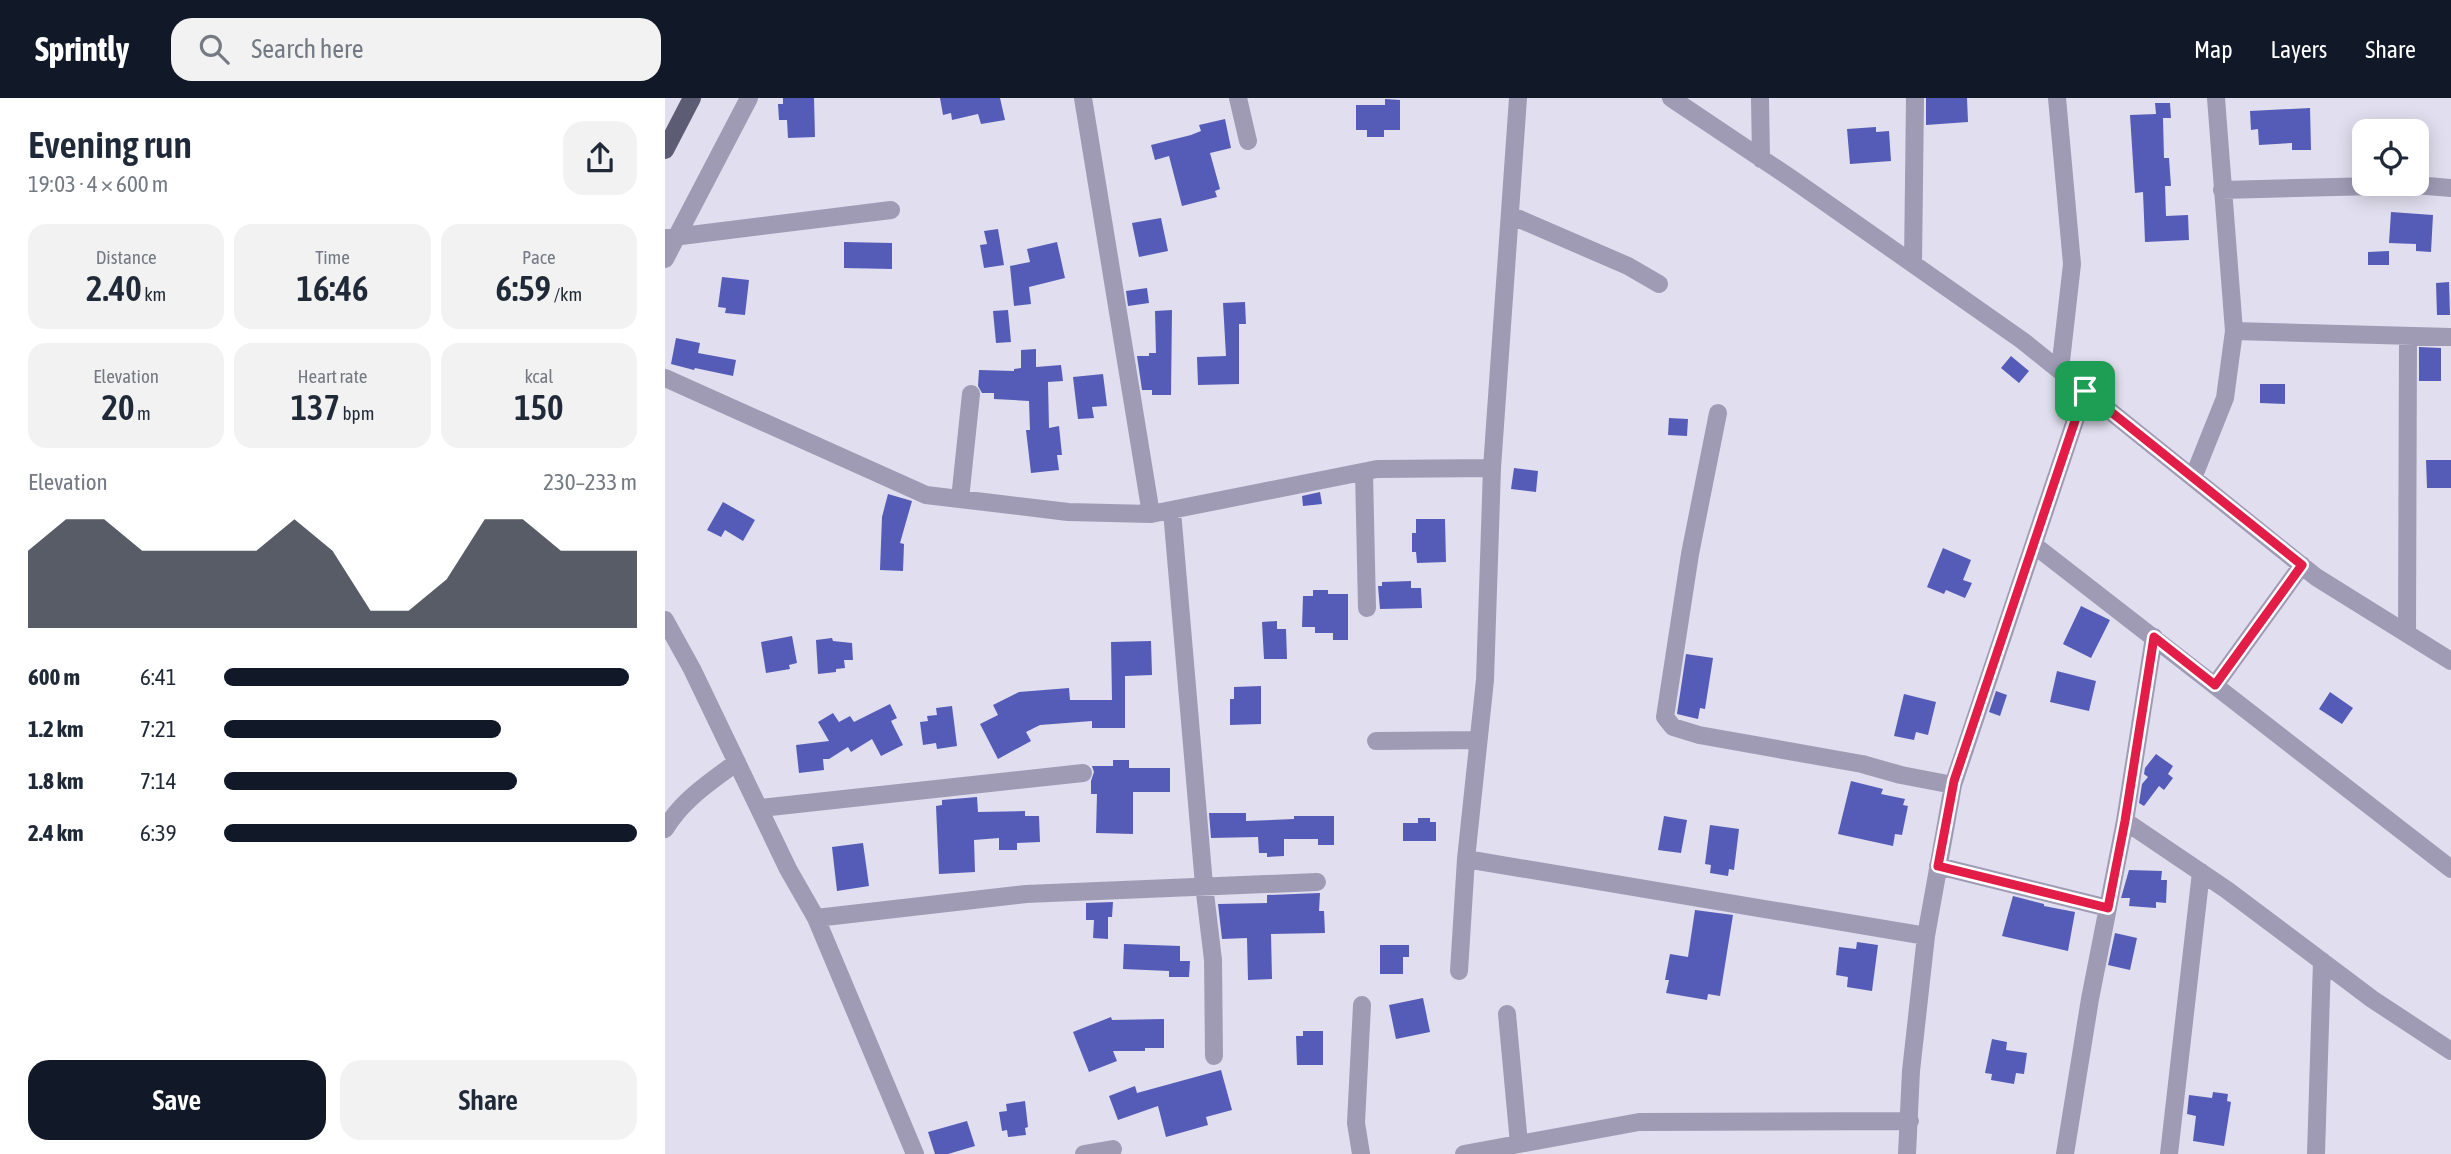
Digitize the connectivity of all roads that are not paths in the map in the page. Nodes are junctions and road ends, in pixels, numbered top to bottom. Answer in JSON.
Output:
{"nodes":[{"id":1,"x":692,"y":98,"type":"edge"},
{"id":2,"x":749,"y":98,"type":"edge"},
{"id":3,"x":1083,"y":98,"type":"edge"},
{"id":4,"x":1238,"y":98,"type":"edge"},
{"id":5,"x":1518,"y":98,"type":"edge"},
{"id":6,"x":1671,"y":98,"type":"edge"},
{"id":7,"x":1760,"y":98,"type":"edge"},
{"id":8,"x":1916,"y":98,"type":"edge"},
{"id":9,"x":2057,"y":98,"type":"edge"},
{"id":10,"x":2216,"y":98,"type":"edge"},
{"id":11,"x":1248,"y":141,"type":"dead end"},
{"id":12,"x":665,"y":150,"type":"edge"},
{"id":13,"x":1761,"y":159,"type":"junction"},
{"id":14,"x":2451,"y":188,"type":"edge"},
{"id":15,"x":2222,"y":190,"type":"junction"},
{"id":16,"x":891,"y":210,"type":"dead end"},
{"id":17,"x":1510,"y":215,"type":"junction"},
{"id":18,"x":670,"y":237,"type":"edge"},
{"id":19,"x":665,"y":259,"type":"edge"},
{"id":20,"x":1913,"y":264,"type":"junction"},
{"id":21,"x":1659,"y":284,"type":"dead end"},
{"id":22,"x":2234,"y":331,"type":"junction"},
{"id":23,"x":2408,"y":336,"type":"junction"},
{"id":24,"x":2451,"y":337,"type":"edge"},
{"id":25,"x":2060,"y":370,"type":"junction"},
{"id":26,"x":665,"y":379,"type":"edge"},
{"id":27,"x":2085,"y":391,"type":"junction"},
{"id":28,"x":971,"y":394,"type":"dead end"},
{"id":29,"x":1718,"y":413,"type":"dead end"},
{"id":30,"x":1492,"y":468,"type":"junction"},
{"id":31,"x":1364,"y":472,"type":"junction"},
{"id":32,"x":2193,"y":478,"type":"junction"},
{"id":33,"x":960,"y":499,"type":"junction"},
{"id":34,"x":1172,"y":511,"type":"junction"},
{"id":35,"x":1151,"y":514,"type":"junction"},
{"id":36,"x":2033,"y":545,"type":"junction"},
{"id":37,"x":2302,"y":565,"type":"junction"},
{"id":38,"x":1367,"y":608,"type":"dead end"},
{"id":39,"x":665,"y":620,"type":"edge"},
{"id":40,"x":2407,"y":634,"type":"junction"},
{"id":41,"x":2154,"y":637,"type":"junction"},
{"id":42,"x":2451,"y":661,"type":"edge"},
{"id":43,"x":2215,"y":685,"type":"junction"},
{"id":44,"x":1478,"y":740,"type":"junction"},
{"id":45,"x":1376,"y":741,"type":"dead end"},
{"id":46,"x":737,"y":762,"type":"junction"},
{"id":47,"x":1083,"y":774,"type":"dead end"},
{"id":48,"x":1954,"y":785,"type":"junction"},
{"id":49,"x":761,"y":808,"type":"junction"},
{"id":50,"x":2125,"y":821,"type":"junction"},
{"id":51,"x":665,"y":830,"type":"edge"},
{"id":52,"x":1465,"y":859,"type":"junction"},
{"id":53,"x":1938,"y":866,"type":"junction"},
{"id":54,"x":2451,"y":869,"type":"edge"},
{"id":55,"x":2201,"y":872,"type":"junction"},
{"id":56,"x":1317,"y":882,"type":"dead end"},
{"id":57,"x":1204,"y":885,"type":"junction"},
{"id":58,"x":2108,"y":908,"type":"junction"},
{"id":59,"x":816,"y":918,"type":"junction"},
{"id":60,"x":1926,"y":936,"type":"junction"},
{"id":61,"x":2322,"y":961,"type":"junction"},
{"id":62,"x":1459,"y":971,"type":"dead end"},
{"id":63,"x":1362,"y":1005,"type":"dead end"},
{"id":64,"x":1507,"y":1013,"type":"dead end"},
{"id":65,"x":2451,"y":1051,"type":"edge"},
{"id":66,"x":1214,"y":1056,"type":"dead end"},
{"id":67,"x":1910,"y":1121,"type":"junction"},
{"id":68,"x":1519,"y":1144,"type":"junction"},
{"id":69,"x":1113,"y":1149,"type":"dead end"},
{"id":70,"x":915,"y":1154,"type":"edge"},
{"id":71,"x":1084,"y":1154,"type":"edge"},
{"id":72,"x":1361,"y":1154,"type":"edge"},
{"id":73,"x":1464,"y":1154,"type":"edge"},
{"id":74,"x":1907,"y":1154,"type":"edge"},
{"id":75,"x":2065,"y":1154,"type":"edge"},
{"id":76,"x":2169,"y":1154,"type":"edge"},
{"id":77,"x":2316,"y":1154,"type":"edge"}],
"edges":[{"from":1,"to":12,"type":"main road"},
{"from":2,"to":18,"type":"street"},
{"from":3,"to":35,"type":"street"},
{"from":4,"to":11,"type":"street"},
{"from":5,"to":17,"type":"street"},
{"from":6,"to":13,"type":"street"},
{"from":7,"to":13,"type":"street"},
{"from":8,"to":20,"type":"street"},
{"from":9,"to":25,"type":"street"},
{"from":10,"to":15,"type":"street"},
{"from":13,"to":20,"type":"street"},
{"from":14,"to":15,"type":"street"},
{"from":15,"to":22,"type":"street"},
{"from":16,"to":18,"type":"street"},
{"from":17,"to":21,"type":"street"},
{"from":17,"to":30,"type":"street"},
{"from":18,"to":19,"type":"street"},
{"from":20,"to":25,"type":"street"},
{"from":22,"to":23,"type":"street"},
{"from":22,"to":32,"type":"street"},
{"from":23,"to":24,"type":"street"},
{"from":23,"to":40,"type":"street"},
{"from":25,"to":27,"type":"street"},
{"from":26,"to":33,"type":"street"},
{"from":27,"to":32,"type":"street"},
{"from":27,"to":36,"type":"street"},
{"from":28,"to":33,"type":"street"},
{"from":29,"to":48,"type":"street"},
{"from":30,"to":31,"type":"street"},
{"from":30,"to":44,"type":"street"},
{"from":31,"to":34,"type":"street"},
{"from":31,"to":38,"type":"street"},
{"from":32,"to":37,"type":"street"},
{"from":33,"to":35,"type":"street"},
{"from":34,"to":35,"type":"street"},
{"from":34,"to":57,"type":"street"},
{"from":36,"to":41,"type":"street"},
{"from":36,"to":48,"type":"street"},
{"from":37,"to":40,"type":"street"},
{"from":37,"to":43,"type":"street"},
{"from":39,"to":46,"type":"street"},
{"from":40,"to":42,"type":"street"},
{"from":41,"to":43,"type":"street"},
{"from":41,"to":50,"type":"street"},
{"from":43,"to":54,"type":"street"},
{"from":44,"to":45,"type":"street"},
{"from":44,"to":52,"type":"street"},
{"from":46,"to":49,"type":"street"},
{"from":46,"to":51,"type":"street"},
{"from":47,"to":49,"type":"street"},
{"from":48,"to":53,"type":"street"},
{"from":49,"to":59,"type":"street"},
{"from":50,"to":55,"type":"street"},
{"from":50,"to":58,"type":"street"},
{"from":52,"to":60,"type":"street"},
{"from":52,"to":62,"type":"street"},
{"from":53,"to":58,"type":"street"},
{"from":53,"to":60,"type":"street"},
{"from":55,"to":61,"type":"street"},
{"from":55,"to":76,"type":"street"},
{"from":56,"to":57,"type":"street"},
{"from":57,"to":59,"type":"street"},
{"from":57,"to":66,"type":"street"},
{"from":58,"to":75,"type":"street"},
{"from":59,"to":70,"type":"street"},
{"from":60,"to":67,"type":"street"},
{"from":61,"to":65,"type":"street"},
{"from":61,"to":77,"type":"street"},
{"from":63,"to":72,"type":"street"},
{"from":64,"to":68,"type":"street"},
{"from":67,"to":68,"type":"street"},
{"from":67,"to":74,"type":"street"},
{"from":68,"to":73,"type":"street"},
{"from":69,"to":71,"type":"street"}]}
